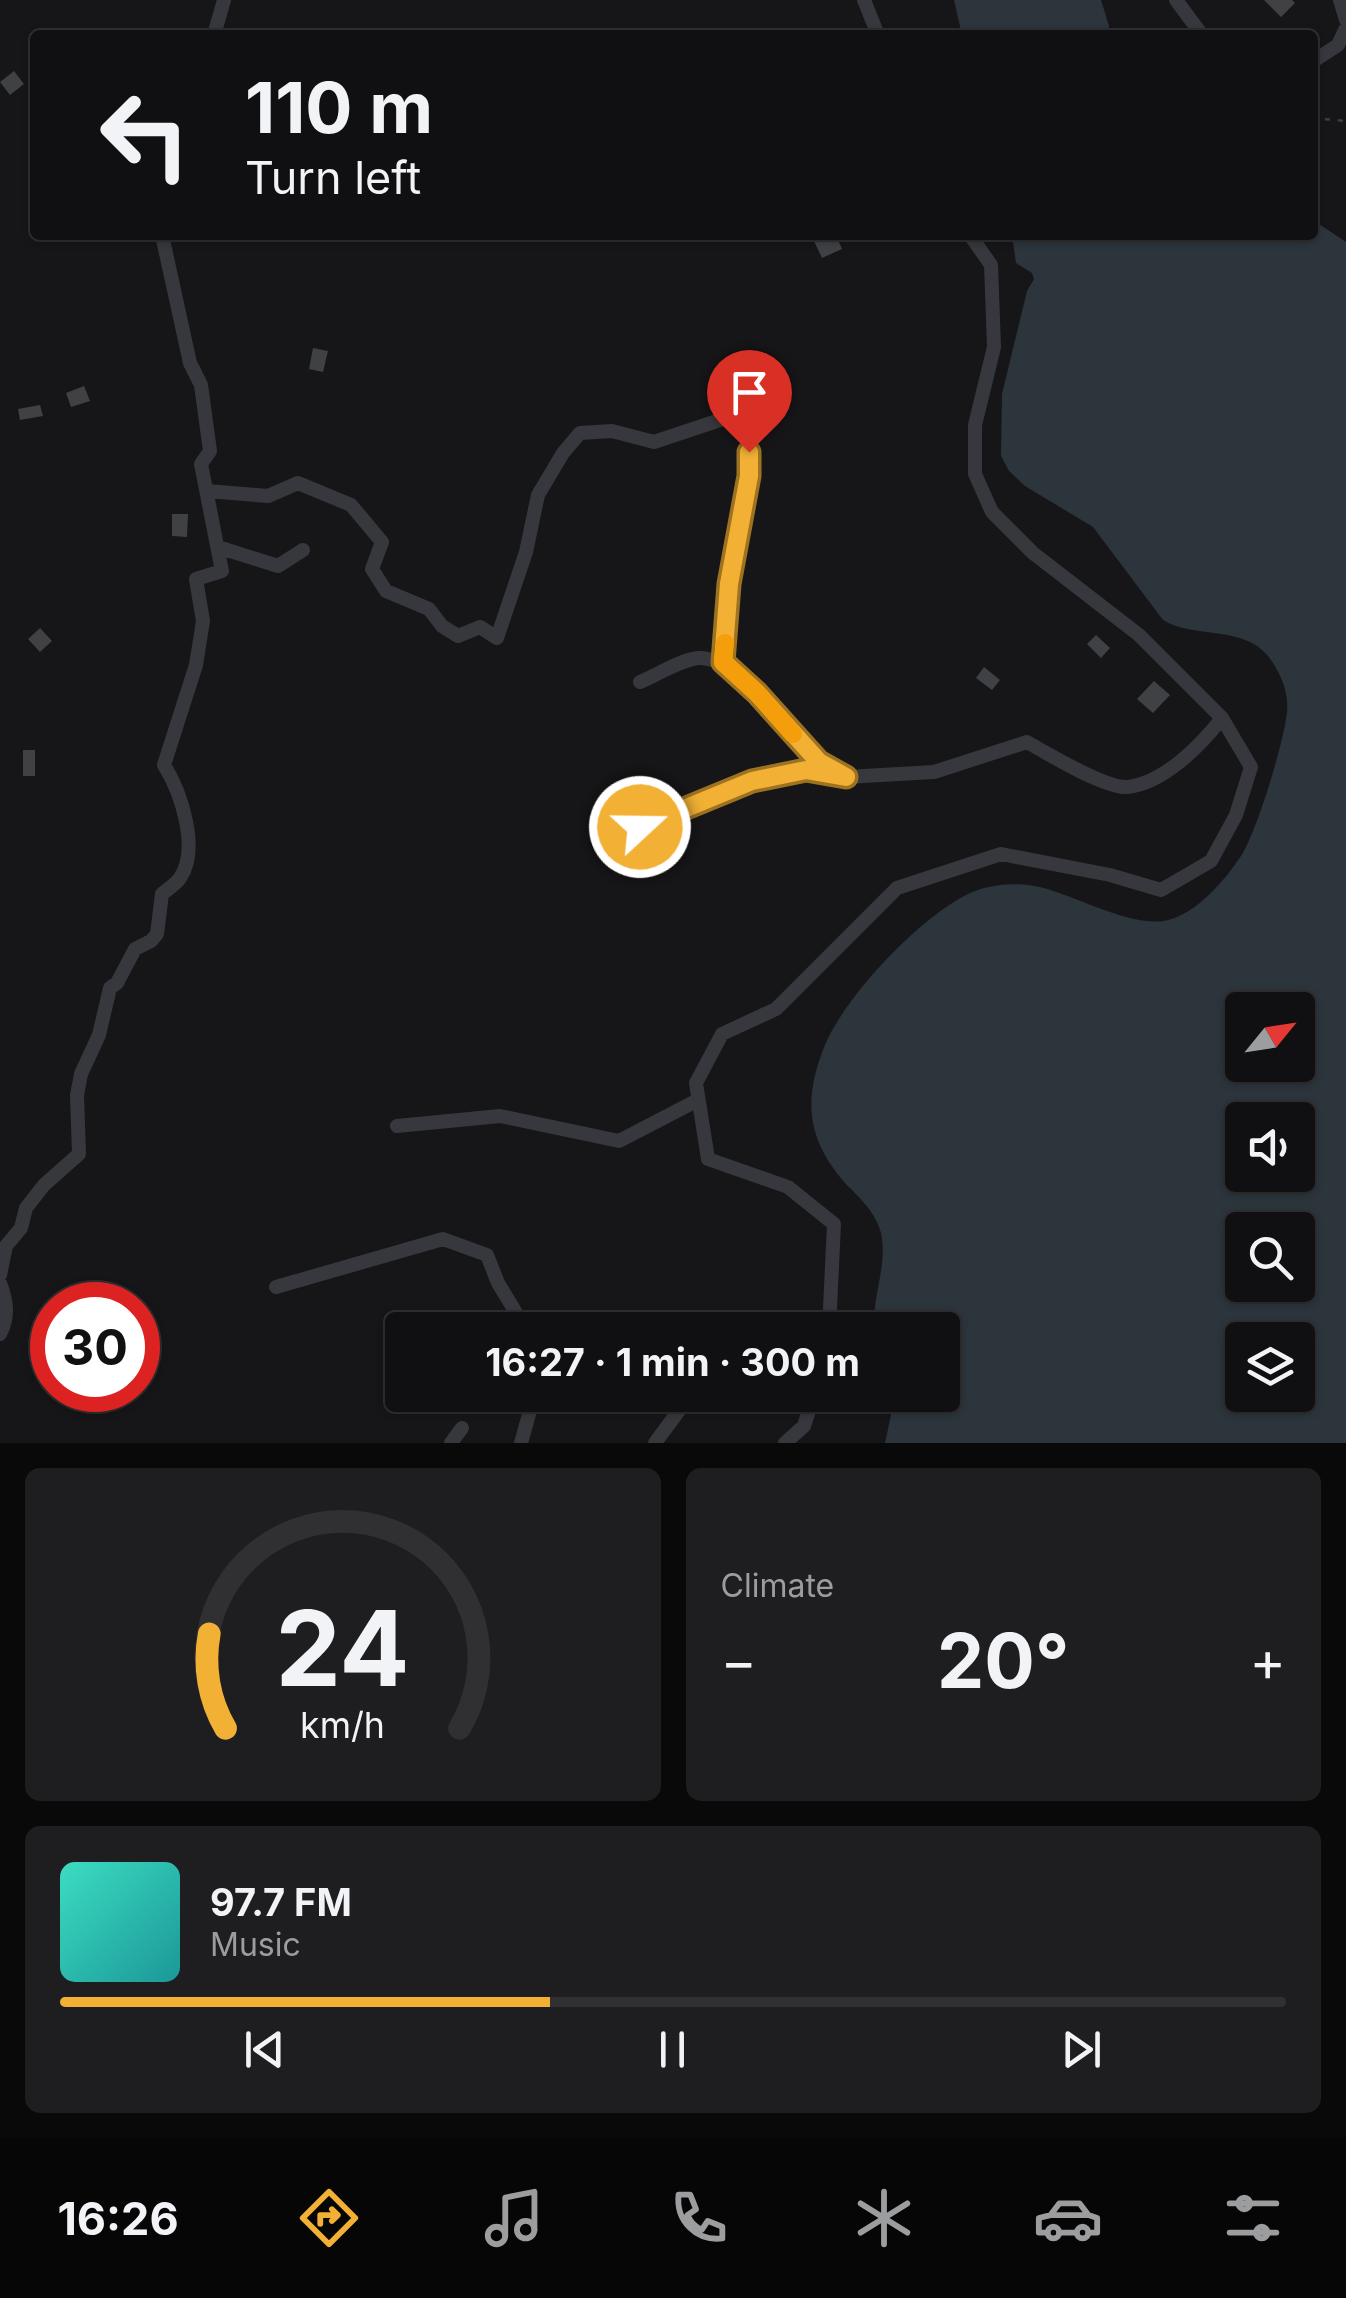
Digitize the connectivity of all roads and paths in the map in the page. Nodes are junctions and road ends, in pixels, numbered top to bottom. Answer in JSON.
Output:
{"nodes":[{"id":1,"x":224,"y":0,"type":"edge"},
{"id":2,"x":864,"y":0,"type":"edge"},
{"id":3,"x":1176,"y":0,"type":"edge"},
{"id":4,"x":1340,"y":0,"type":"edge"},
{"id":5,"x":1346,"y":20,"type":"edge"},
{"id":6,"x":1346,"y":28,"type":"edge"},
{"id":7,"x":215,"y":30,"type":"edge"},
{"id":8,"x":876,"y":30,"type":"edge"},
{"id":9,"x":1198,"y":30,"type":"edge"},
{"id":10,"x":1318,"y":58,"type":"edge"},
{"id":11,"x":1318,"y":119,"type":"edge"},
{"id":12,"x":1346,"y":121,"type":"edge"},
{"id":13,"x":163,"y":240,"type":"edge"},
{"id":14,"x":974,"y":240,"type":"edge"},
{"id":15,"x":207,"y":492,"type":"junction"},
{"id":16,"x":218,"y":547,"type":"junction"},
{"id":17,"x":303,"y":550,"type":"dead end"},
{"id":18,"x":723,"y":662,"type":"junction"},
{"id":19,"x":640,"y":682,"type":"dead end"},
{"id":20,"x":1222,"y":718,"type":"junction"},
{"id":21,"x":846,"y":777,"type":"junction"},
{"id":22,"x":640,"y":827,"type":"dead end"},
{"id":23,"x":698,"y":1100,"type":"junction"},
{"id":24,"x":397,"y":1126,"type":"dead end"},
{"id":25,"x":0,"y":1275,"type":"edge"},
{"id":26,"x":0,"y":1284,"type":"edge"},
{"id":27,"x":276,"y":1287,"type":"dead end"},
{"id":28,"x":514,"y":1312,"type":"edge"},
{"id":29,"x":830,"y":1312,"type":"edge"},
{"id":30,"x":0,"y":1334,"type":"edge"},
{"id":31,"x":530,"y":1412,"type":"edge"},
{"id":32,"x":678,"y":1412,"type":"edge"},
{"id":33,"x":809,"y":1412,"type":"edge"},
{"id":34,"x":462,"y":1428,"type":"dead end"},
{"id":35,"x":451,"y":1443,"type":"edge"},
{"id":36,"x":521,"y":1443,"type":"edge"},
{"id":37,"x":655,"y":1443,"type":"edge"},
{"id":38,"x":786,"y":1443,"type":"edge"}],
"edges":[{"from":1,"to":7,"type":"street"},
{"from":2,"to":8,"type":"street"},
{"from":3,"to":9,"type":"street"},
{"from":4,"to":5,"type":"street"},
{"from":6,"to":10,"type":"street"},
{"from":11,"to":12,"type":"path"},
{"from":13,"to":15,"type":"street"},
{"from":14,"to":20,"type":"street"},
{"from":15,"to":16,"type":"street"},
{"from":15,"to":18,"type":"street"},
{"from":16,"to":17,"type":"street"},
{"from":16,"to":25,"type":"street"},
{"from":18,"to":19,"type":"street"},
{"from":18,"to":21,"type":"street"},
{"from":20,"to":21,"type":"street"},
{"from":20,"to":23,"type":"street"},
{"from":21,"to":22,"type":"street"},
{"from":23,"to":24,"type":"street"},
{"from":23,"to":29,"type":"street"},
{"from":26,"to":30,"type":"street"},
{"from":27,"to":28,"type":"street"},
{"from":31,"to":36,"type":"street"},
{"from":32,"to":37,"type":"street"},
{"from":33,"to":38,"type":"street"},
{"from":34,"to":35,"type":"street"}]}
